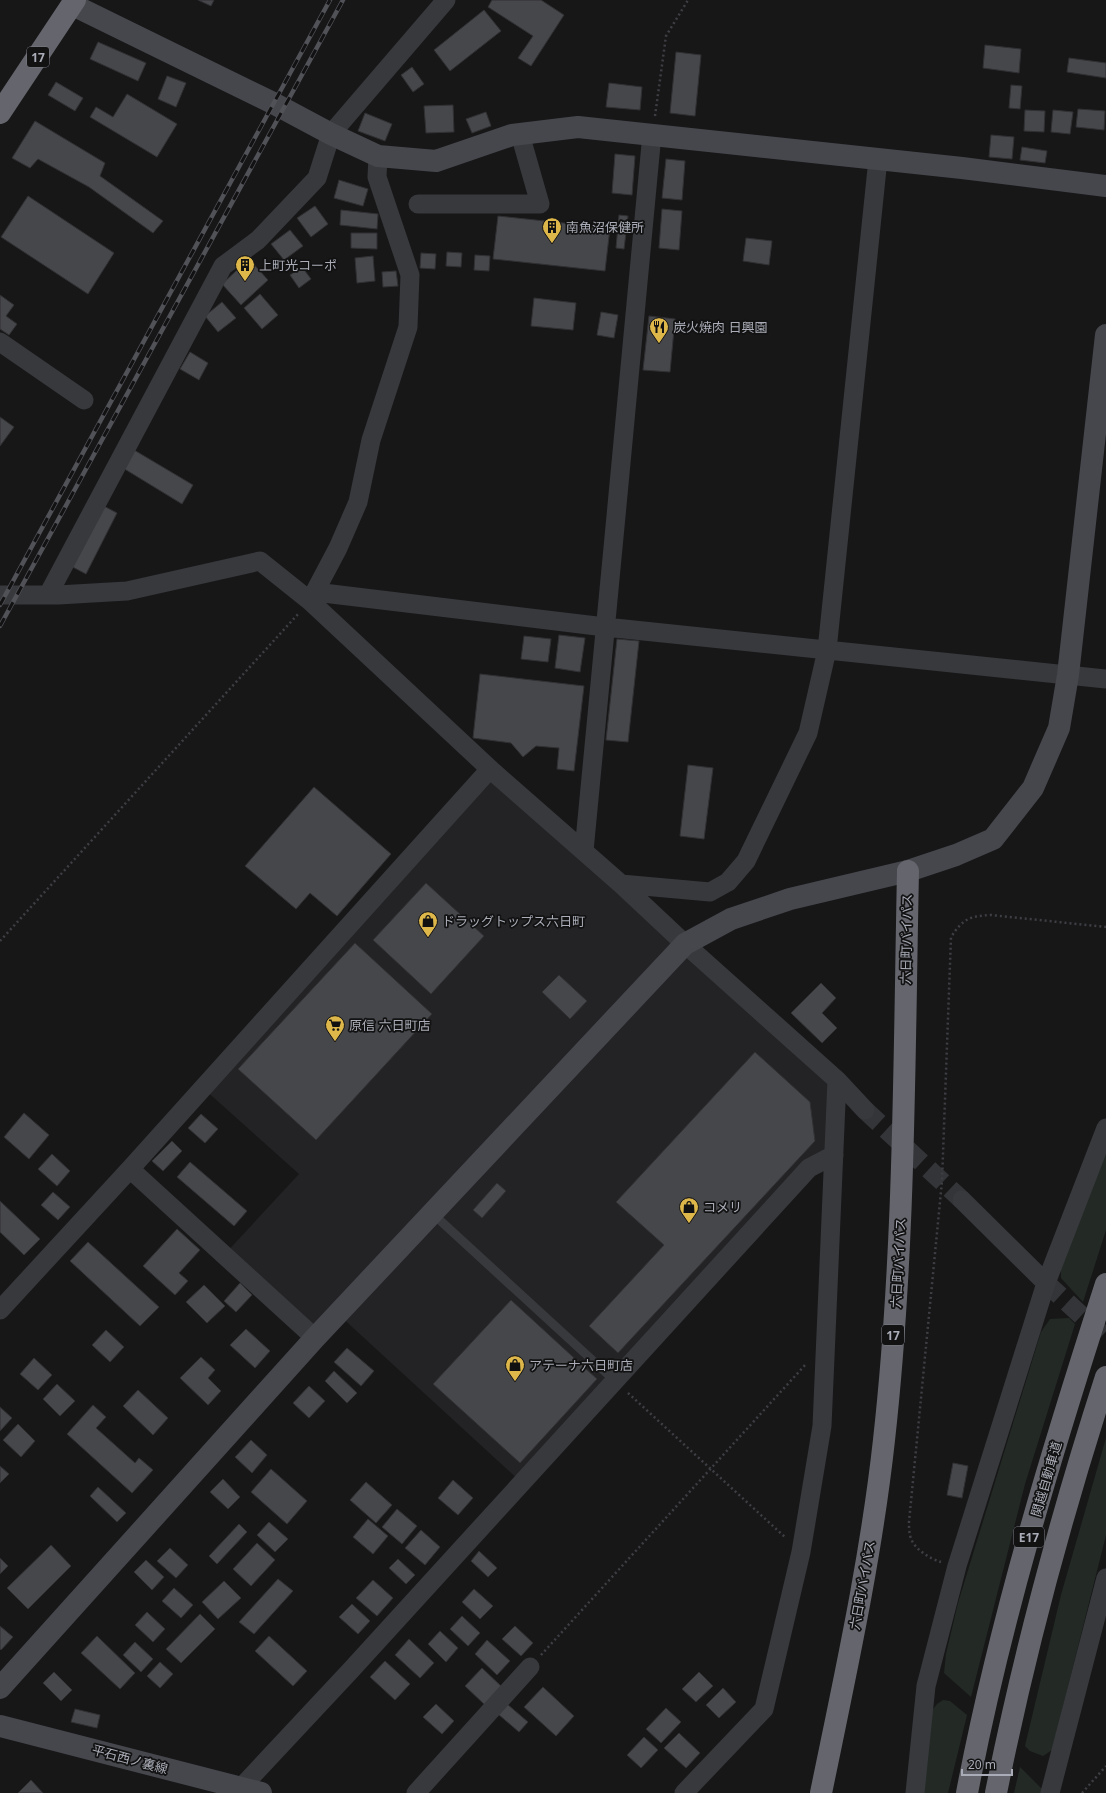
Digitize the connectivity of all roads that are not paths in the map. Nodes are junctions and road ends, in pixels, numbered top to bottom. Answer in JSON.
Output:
{"nodes":[{"id":1,"x":446,"y":0,"type":"edge"},
{"id":2,"x":71,"y":2,"type":"edge"},
{"id":3,"x":0,"y":113,"type":"edge"},
{"id":4,"x":331,"y":134,"type":"junction"},
{"id":5,"x":520,"y":134,"type":"junction"},
{"id":6,"x":652,"y":134,"type":"junction"},
{"id":7,"x":378,"y":156,"type":"junction"},
{"id":8,"x":878,"y":159,"type":"junction"},
{"id":9,"x":1106,"y":186,"type":"edge"},
{"id":10,"x":418,"y":204,"type":"dead end"},
{"id":11,"x":1106,"y":335,"type":"edge"},
{"id":12,"x":0,"y":342,"type":"edge"},
{"id":13,"x":84,"y":400,"type":"dead end"},
{"id":14,"x":0,"y":595,"type":"edge"},
{"id":15,"x":48,"y":595,"type":"junction"},
{"id":16,"x":313,"y":596,"type":"junction"},
{"id":17,"x":605,"y":627,"type":"junction"},
{"id":18,"x":827,"y":650,"type":"junction"},
{"id":19,"x":1068,"y":675,"type":"junction"},
{"id":20,"x":1106,"y":679,"type":"edge"},
{"id":21,"x":490,"y":769,"type":"junction"},
{"id":22,"x":584,"y":851,"type":"junction"},
{"id":23,"x":908,"y":871,"type":"junction"},
{"id":24,"x":621,"y":884,"type":"junction"},
{"id":25,"x":685,"y":944,"type":"junction"},
{"id":26,"x":837,"y":1080,"type":"junction"},
{"id":27,"x":865,"y":1110,"type":"tunnel mouth"},
{"id":28,"x":1106,"y":1128,"type":"edge"},
{"id":29,"x":834,"y":1155,"type":"junction"},
{"id":30,"x":130,"y":1169,"type":"junction"},
{"id":31,"x":962,"y":1200,"type":"tunnel mouth"},
{"id":32,"x":432,"y":1212,"type":"junction"},
{"id":33,"x":1046,"y":1283,"type":"junction"},
{"id":34,"x":1106,"y":1284,"type":"edge"},
{"id":35,"x":0,"y":1310,"type":"edge"},
{"id":36,"x":315,"y":1338,"type":"junction"},
{"id":37,"x":1106,"y":1377,"type":"edge"},
{"id":38,"x":614,"y":1380,"type":"junction"},
{"id":39,"x":1106,"y":1578,"type":"edge"},
{"id":40,"x":530,"y":1667,"type":"road end"},
{"id":41,"x":0,"y":1688,"type":"edge"},
{"id":42,"x":0,"y":1726,"type":"edge"},
{"id":43,"x":238,"y":1791,"type":"edge"},
{"id":44,"x":261,"y":1793,"type":"edge"},
{"id":45,"x":416,"y":1793,"type":"edge"},
{"id":46,"x":684,"y":1793,"type":"edge"},
{"id":47,"x":821,"y":1793,"type":"edge"},
{"id":48,"x":914,"y":1793,"type":"edge"},
{"id":49,"x":967,"y":1793,"type":"edge"},
{"id":50,"x":996,"y":1793,"type":"edge"},
{"id":51,"x":1050,"y":1793,"type":"edge"}],
"edges":[{"from":1,"to":4,"type":"street"},
{"from":2,"to":3,"type":"highway","number":"17"},
{"from":2,"to":4,"type":"street"},
{"from":4,"to":7,"type":"street"},
{"from":4,"to":15,"type":"street"},
{"from":5,"to":6,"type":"street"},
{"from":5,"to":7,"type":"street"},
{"from":5,"to":10,"type":"street"},
{"from":6,"to":8,"type":"street"},
{"from":6,"to":17,"type":"street"},
{"from":7,"to":16,"type":"street"},
{"from":8,"to":9,"type":"street"},
{"from":8,"to":18,"type":"street"},
{"from":11,"to":19,"type":"street"},
{"from":12,"to":13,"type":"street"},
{"from":14,"to":15,"type":"street"},
{"from":15,"to":16,"type":"street"},
{"from":16,"to":17,"type":"street"},
{"from":16,"to":21,"type":"street"},
{"from":17,"to":18,"type":"street"},
{"from":17,"to":22,"type":"street"},
{"from":18,"to":19,"type":"street"},
{"from":18,"to":24,"type":"street"},
{"from":19,"to":20,"type":"street"},
{"from":19,"to":23,"type":"street"},
{"from":21,"to":22,"type":"street"},
{"from":21,"to":30,"type":"street"},
{"from":22,"to":24,"type":"street"},
{"from":23,"to":25,"type":"street"},
{"from":23,"to":47,"type":"highway","name":"六日町バイパス","number":"17"},
{"from":24,"to":25,"type":"street"},
{"from":25,"to":26,"type":"street"},
{"from":25,"to":32,"type":"street"},
{"from":26,"to":27,"type":"street"},
{"from":26,"to":29,"type":"street"},
{"from":28,"to":33,"type":"street"},
{"from":29,"to":38,"type":"street"},
{"from":29,"to":46,"type":"street"},
{"from":30,"to":35,"type":"street"},
{"from":30,"to":36,"type":"street"},
{"from":31,"to":33,"type":"street"},
{"from":32,"to":36,"type":"street"},
{"from":32,"to":38,"type":"lane"},
{"from":33,"to":48,"type":"street"},
{"from":34,"to":49,"type":"highway","name":"関越自動車道","number":"E17"},
{"from":36,"to":41,"type":"street"},
{"from":37,"to":50,"type":"highway","number":"E17"},
{"from":38,"to":43,"type":"street"},
{"from":39,"to":51,"type":"street"},
{"from":40,"to":45,"type":"street"},
{"from":42,"to":43,"type":"street","name":"平石西ノ裏線"},
{"from":43,"to":44,"type":"street","name":"平石西ノ裏線"}]}
